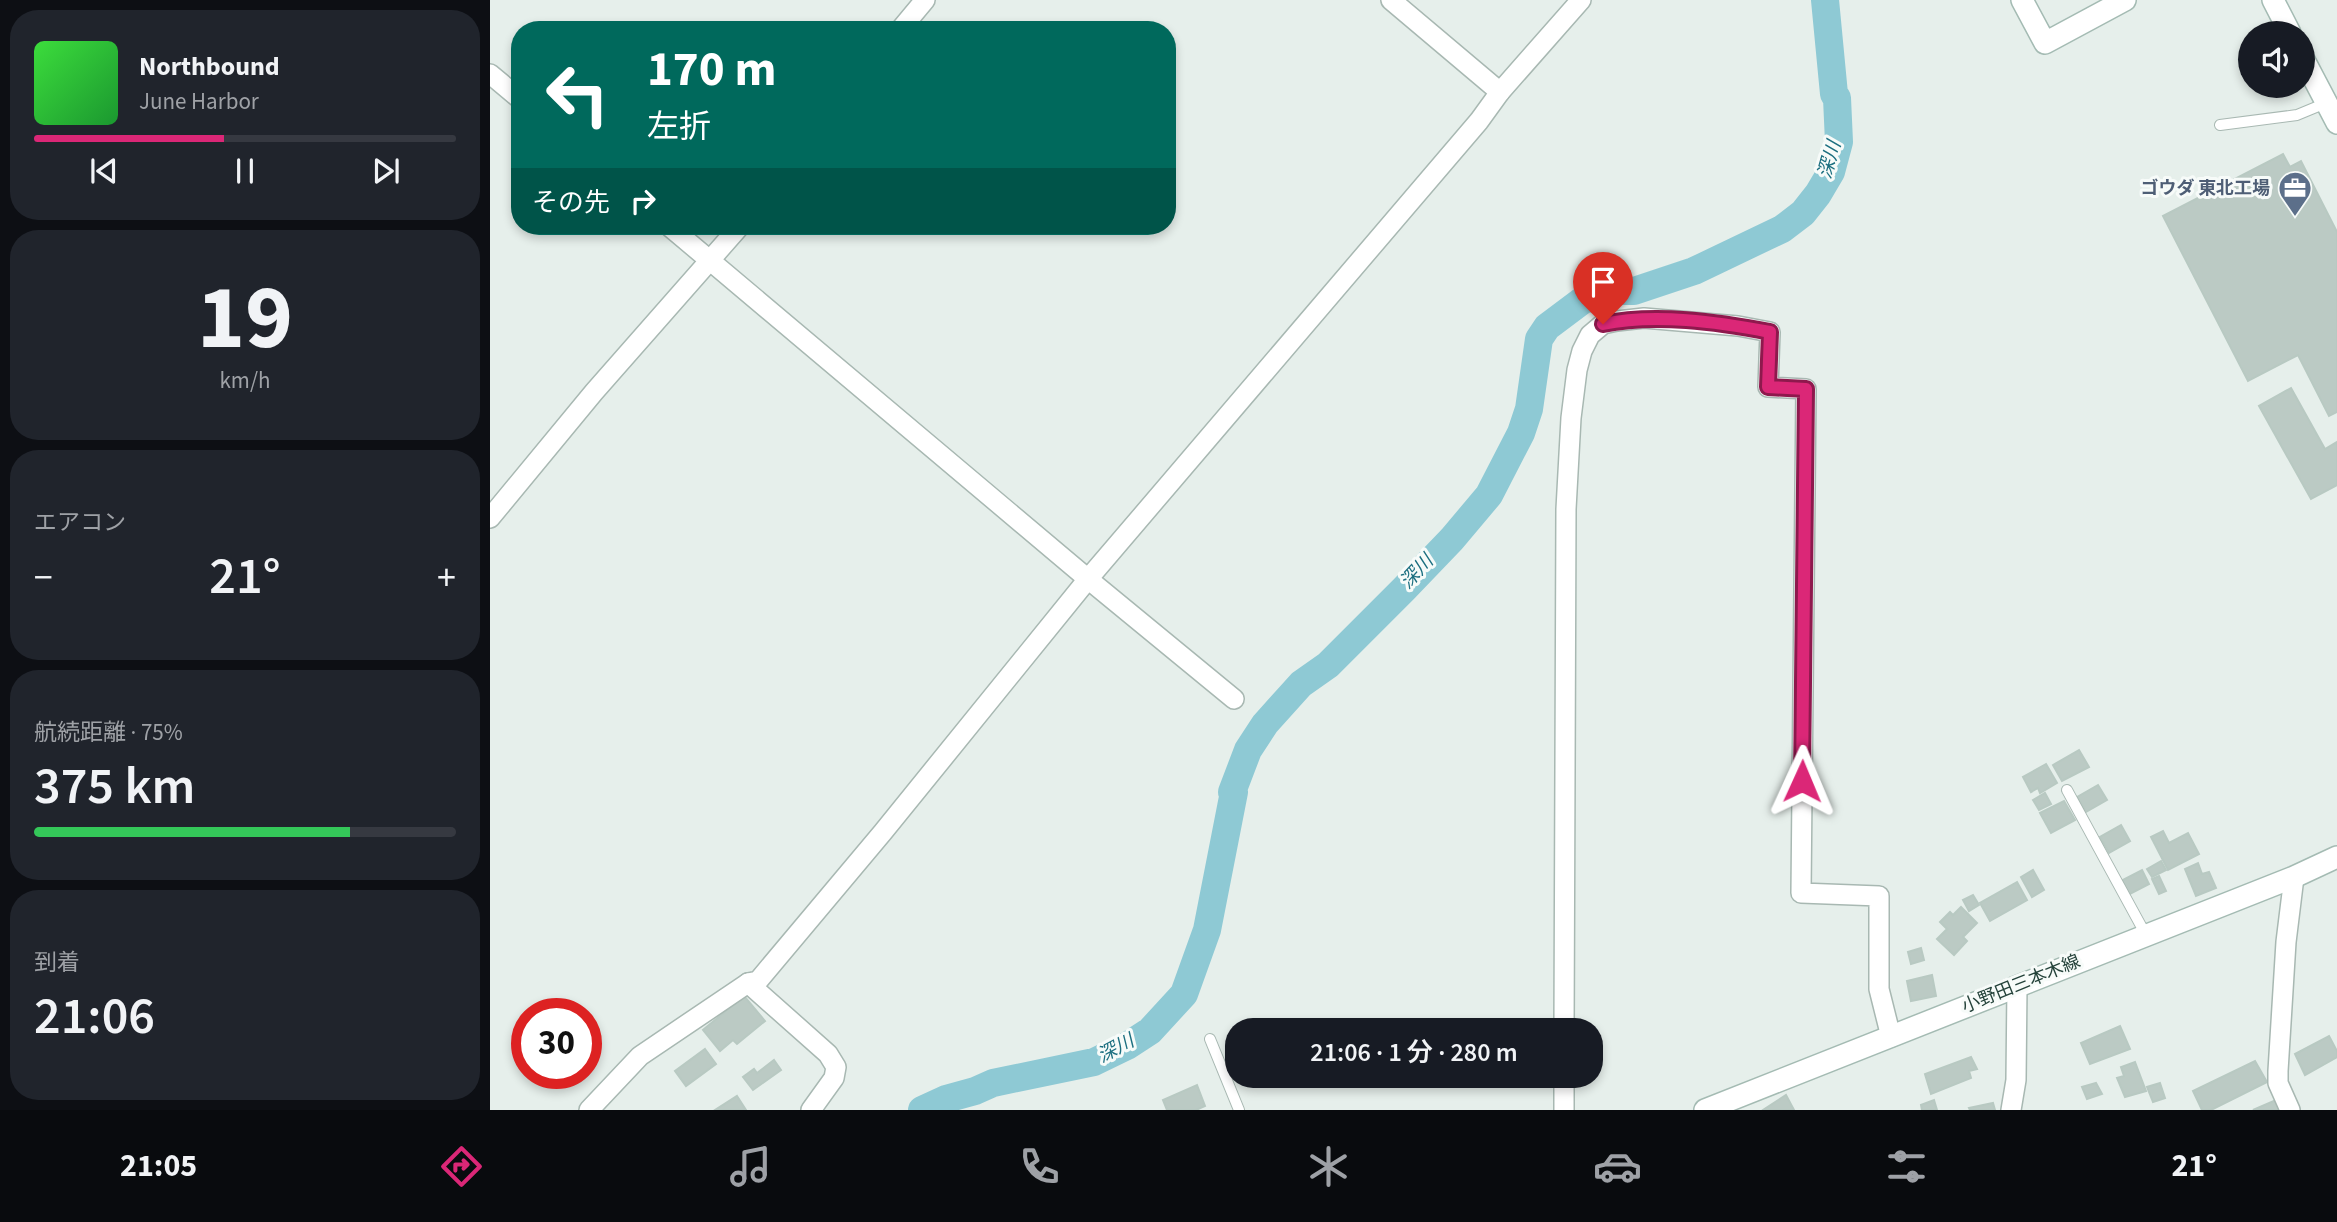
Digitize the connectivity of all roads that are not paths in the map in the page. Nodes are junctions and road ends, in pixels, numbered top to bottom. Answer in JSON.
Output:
{"nodes":[{"id":1,"x":925,"y":0,"type":"edge"},
{"id":2,"x":1391,"y":0,"type":"edge"},
{"id":3,"x":1581,"y":0,"type":"edge"},
{"id":4,"x":2022,"y":0,"type":"edge"},
{"id":5,"x":2124,"y":0,"type":"edge"},
{"id":6,"x":2273,"y":0,"type":"edge"},
{"id":7,"x":908,"y":21,"type":"edge"},
{"id":8,"x":2284,"y":21,"type":"edge"},
{"id":9,"x":490,"y":74,"type":"edge"},
{"id":10,"x":2315,"y":81,"type":"edge"},
{"id":11,"x":511,"y":92,"type":"edge"},
{"id":12,"x":1500,"y":92,"type":"junction"},
{"id":13,"x":2326,"y":103,"type":"junction"},
{"id":14,"x":2337,"y":123,"type":"edge"},
{"id":15,"x":2220,"y":125,"type":"dead end"},
{"id":16,"x":680,"y":235,"type":"edge"},
{"id":17,"x":733,"y":235,"type":"edge"},
{"id":18,"x":711,"y":261,"type":"junction"},
{"id":19,"x":490,"y":518,"type":"edge"},
{"id":20,"x":1088,"y":579,"type":"junction"},
{"id":21,"x":1234,"y":699,"type":"dead end"},
{"id":22,"x":2067,"y":790,"type":"dead end"},
{"id":23,"x":2337,"y":857,"type":"edge"},
{"id":24,"x":2294,"y":877,"type":"junction"},
{"id":25,"x":2146,"y":935,"type":"junction"},
{"id":26,"x":748,"y":984,"type":"junction"},
{"id":27,"x":2017,"y":986,"type":"junction"},
{"id":28,"x":1564,"y":1018,"type":"edge"},
{"id":29,"x":1891,"y":1037,"type":"junction"},
{"id":30,"x":1210,"y":1039,"type":"dead end"},
{"id":31,"x":1564,"y":1088,"type":"edge"},
{"id":32,"x":589,"y":1110,"type":"edge"},
{"id":33,"x":811,"y":1110,"type":"edge"},
{"id":34,"x":1240,"y":1110,"type":"edge"},
{"id":35,"x":1564,"y":1110,"type":"edge"},
{"id":36,"x":1704,"y":1110,"type":"edge"},
{"id":37,"x":2011,"y":1110,"type":"edge"},
{"id":38,"x":2290,"y":1110,"type":"edge"}],
"edges":[{"from":1,"to":7,"type":"street"},
{"from":2,"to":12,"type":"street"},
{"from":3,"to":12,"type":"street"},
{"from":4,"to":5,"type":"main road"},
{"from":6,"to":8,"type":"main road"},
{"from":9,"to":11,"type":"street"},
{"from":10,"to":13,"type":"main road"},
{"from":12,"to":20,"type":"street"},
{"from":13,"to":14,"type":"main road"},
{"from":13,"to":15,"type":"lane"},
{"from":16,"to":18,"type":"street"},
{"from":17,"to":18,"type":"street"},
{"from":18,"to":19,"type":"street"},
{"from":18,"to":20,"type":"street"},
{"from":20,"to":21,"type":"street"},
{"from":20,"to":26,"type":"street"},
{"from":22,"to":25,"type":"lane"},
{"from":23,"to":24,"type":"main road","name":"小野田三本木線"},
{"from":24,"to":25,"type":"main road","name":"小野田三本木線"},
{"from":24,"to":38,"type":"street"},
{"from":25,"to":27,"type":"main road","name":"小野田三本木線"},
{"from":26,"to":32,"type":"street"},
{"from":26,"to":33,"type":"street"},
{"from":27,"to":29,"type":"main road","name":"小野田三本木線"},
{"from":27,"to":37,"type":"street"},
{"from":28,"to":29,"type":"street"},
{"from":29,"to":36,"type":"main road","name":"小野田三本木線"},
{"from":30,"to":34,"type":"lane"},
{"from":31,"to":35,"type":"street"}]}
